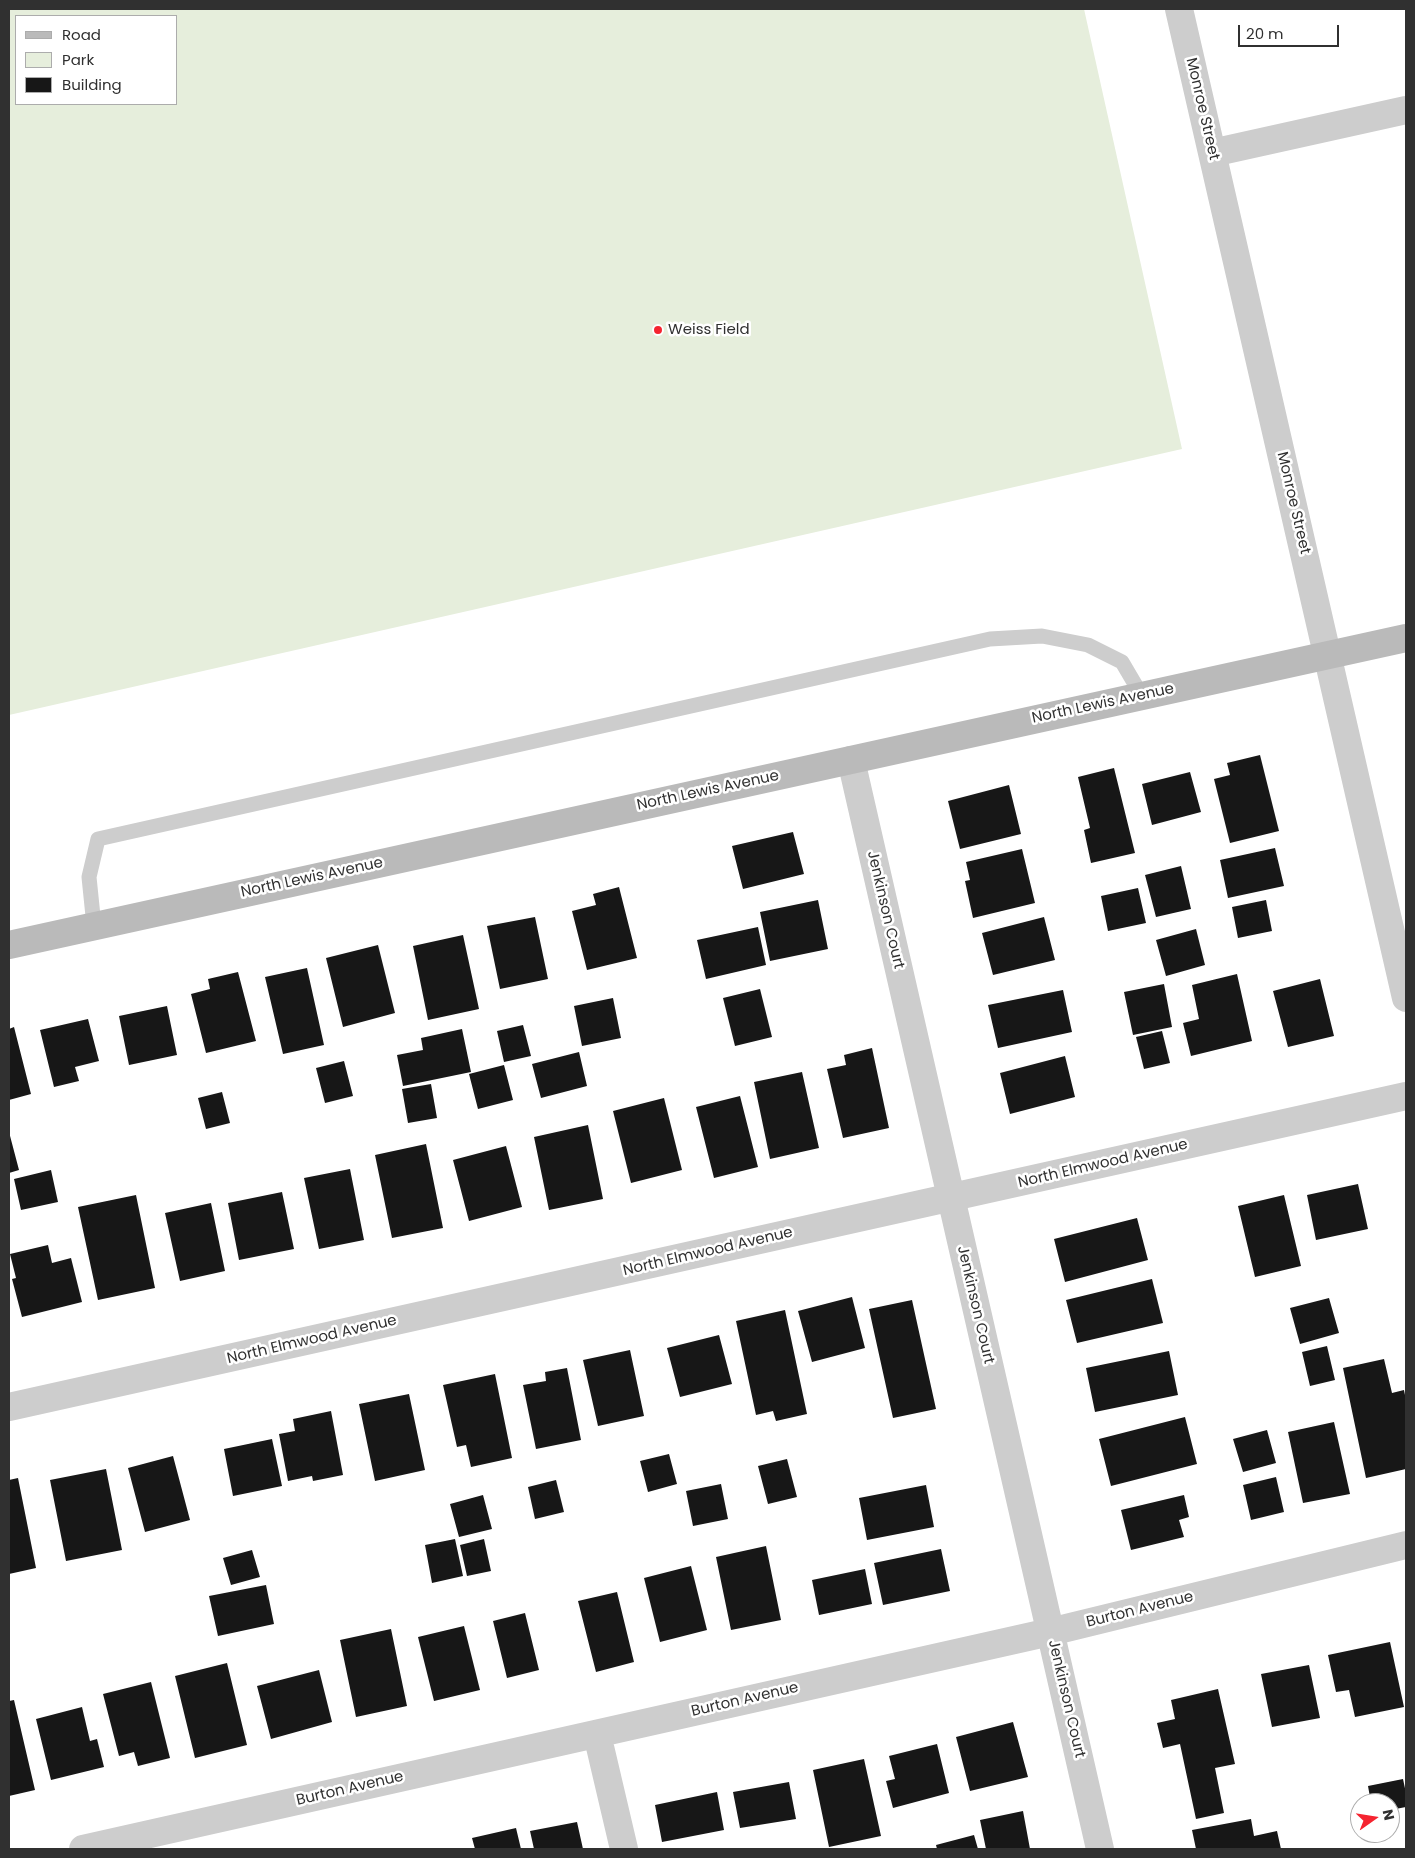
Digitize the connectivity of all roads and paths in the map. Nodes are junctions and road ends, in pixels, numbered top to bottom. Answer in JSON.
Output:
{"nodes":[{"id":1,"x":1179,"y":9,"type":"edge"},
{"id":2,"x":1406,"y":110,"type":"edge"},
{"id":3,"x":1212,"y":152,"type":"junction"},
{"id":4,"x":1406,"y":638,"type":"edge"},
{"id":5,"x":1328,"y":655,"type":"junction"},
{"id":6,"x":1142,"y":696,"type":"junction"},
{"id":7,"x":851,"y":760,"type":"junction"},
{"id":8,"x":94,"y":926,"type":"junction"},
{"id":9,"x":9,"y":945,"type":"edge"},
{"id":10,"x":1406,"y":998,"type":"edge"},
{"id":11,"x":1406,"y":1096,"type":"edge"},
{"id":12,"x":951,"y":1198,"type":"junction"},
{"id":13,"x":9,"y":1407,"type":"edge"},
{"id":14,"x":1406,"y":1545,"type":"edge"},
{"id":15,"x":1050,"y":1632,"type":"junction"},
{"id":16,"x":597,"y":1734,"type":"junction"},
{"id":17,"x":170,"y":1840,"type":"edge"},
{"id":18,"x":83,"y":1849,"type":"edge"},
{"id":19,"x":624,"y":1849,"type":"edge"},
{"id":20,"x":1100,"y":1849,"type":"edge"}],
"edges":[{"from":1,"to":3,"type":"street","name":"Monroe Street"},
{"from":2,"to":3,"type":"street"},
{"from":3,"to":5,"type":"street","name":"Monroe Street"},
{"from":4,"to":5,"type":"main road","name":"North Lewis Avenue"},
{"from":5,"to":6,"type":"main road","name":"North Lewis Avenue"},
{"from":5,"to":10,"type":"street","name":"Monroe Street"},
{"from":6,"to":7,"type":"main road","name":"North Lewis Avenue"},
{"from":6,"to":8,"type":"lane"},
{"from":7,"to":8,"type":"main road","name":"North Lewis Avenue"},
{"from":7,"to":12,"type":"street","name":"Jenkinson Court"},
{"from":8,"to":9,"type":"main road","name":"North Lewis Avenue"},
{"from":11,"to":12,"type":"street","name":"North Elmwood Avenue"},
{"from":12,"to":13,"type":"street","name":"North Elmwood Avenue"},
{"from":12,"to":15,"type":"street","name":"Jenkinson Court"},
{"from":14,"to":15,"type":"street","name":"Burton Avenue"},
{"from":15,"to":16,"type":"street","name":"Burton Avenue"},
{"from":15,"to":20,"type":"street","name":"Jenkinson Court"},
{"from":16,"to":17,"type":"street","name":"Burton Avenue"},
{"from":16,"to":19,"type":"street"},
{"from":17,"to":18,"type":"street","name":"Burton Avenue"}]}
